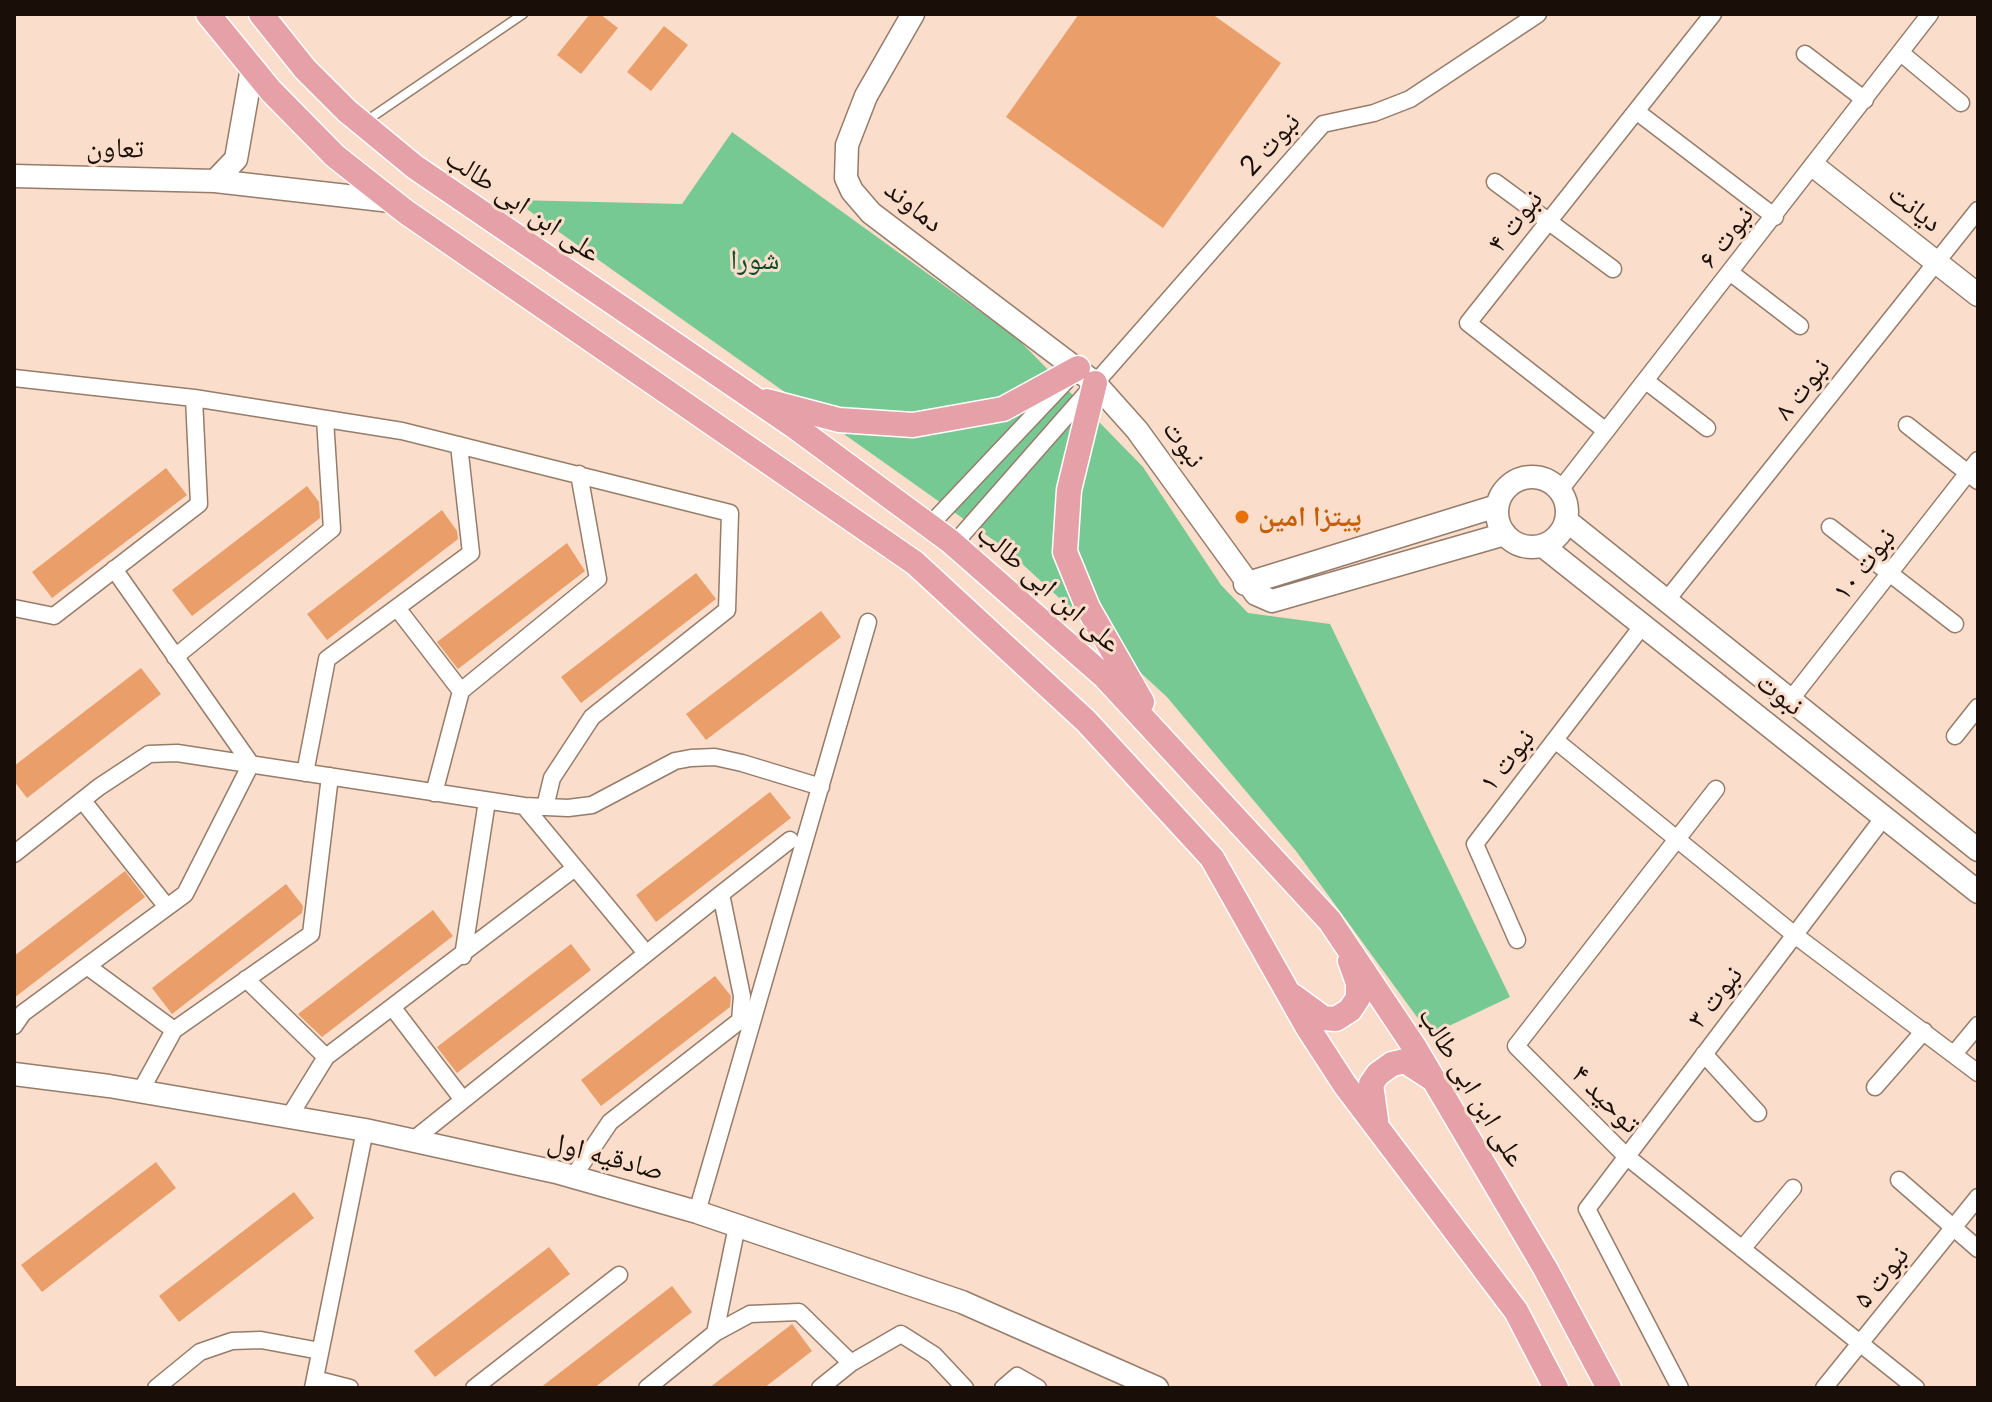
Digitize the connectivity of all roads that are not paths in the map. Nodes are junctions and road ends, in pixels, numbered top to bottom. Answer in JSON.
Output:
{"nodes":[{"id":1,"x":208,"y":14,"type":"edge"},
{"id":2,"x":261,"y":14,"type":"edge"},
{"id":3,"x":523,"y":14,"type":"edge"},
{"id":4,"x":913,"y":14,"type":"edge"},
{"id":5,"x":1538,"y":14,"type":"edge"},
{"id":6,"x":1713,"y":14,"type":"edge"},
{"id":7,"x":1930,"y":14,"type":"edge"},
{"id":8,"x":1901,"y":53,"type":"junction"},
{"id":9,"x":1805,"y":54,"type":"dead end"},
{"id":10,"x":252,"y":68,"type":"junction"},
{"id":11,"x":1865,"y":100,"type":"junction"},
{"id":12,"x":1961,"y":103,"type":"dead end"},
{"id":13,"x":1636,"y":111,"type":"junction"},
{"id":14,"x":362,"y":124,"type":"junction"},
{"id":15,"x":1815,"y":167,"type":"junction"},
{"id":16,"x":14,"y":176,"type":"edge"},
{"id":17,"x":215,"y":181,"type":"junction"},
{"id":18,"x":1495,"y":182,"type":"dead end"},
{"id":19,"x":391,"y":201,"type":"junction"},
{"id":20,"x":1978,"y":210,"type":"edge"},
{"id":21,"x":1775,"y":217,"type":"junction"},
{"id":22,"x":1549,"y":221,"type":"junction"},
{"id":23,"x":1936,"y":262,"type":"junction"},
{"id":24,"x":1613,"y":269,"type":"dead end"},
{"id":25,"x":1731,"y":273,"type":"junction"},
{"id":26,"x":1978,"y":295,"type":"edge"},
{"id":27,"x":1800,"y":326,"type":"dead end"},
{"id":28,"x":1087,"y":376,"type":"junction"},
{"id":29,"x":14,"y":378,"type":"edge"},
{"id":30,"x":1646,"y":381,"type":"junction"},
{"id":31,"x":748,"y":395,"type":"junction"},
{"id":32,"x":194,"y":398,"type":"junction"},
{"id":33,"x":325,"y":419,"type":"junction"},
{"id":34,"x":1907,"y":425,"type":"dead end"},
{"id":35,"x":1707,"y":428,"type":"dead end"},
{"id":36,"x":1606,"y":431,"type":"junction"},
{"id":37,"x":459,"y":445,"type":"junction"},
{"id":38,"x":1975,"y":472,"type":"edge"},
{"id":39,"x":579,"y":474,"type":"junction"},
{"id":40,"x":1560,"y":490,"type":"junction"},
{"id":41,"x":1497,"y":506,"type":"junction"},
{"id":42,"x":1567,"y":521,"type":"junction"},
{"id":43,"x":929,"y":526,"type":"junction"},
{"id":44,"x":1830,"y":527,"type":"dead end"},
{"id":45,"x":1505,"y":534,"type":"junction"},
{"id":46,"x":954,"y":544,"type":"junction"},
{"id":47,"x":1543,"y":546,"type":"junction"},
{"id":48,"x":114,"y":569,"type":"junction"},
{"id":49,"x":1889,"y":574,"type":"junction"},
{"id":50,"x":1245,"y":584,"type":"junction"},
{"id":51,"x":1666,"y":601,"type":"junction"},
{"id":52,"x":14,"y":608,"type":"edge"},
{"id":53,"x":397,"y":608,"type":"junction"},
{"id":54,"x":868,"y":622,"type":"dead end"},
{"id":55,"x":1955,"y":624,"type":"dead end"},
{"id":56,"x":1643,"y":625,"type":"junction"},
{"id":57,"x":175,"y":657,"type":"junction"},
{"id":58,"x":461,"y":691,"type":"junction"},
{"id":59,"x":1791,"y":699,"type":"junction"},
{"id":60,"x":1978,"y":707,"type":"edge"},
{"id":61,"x":1771,"y":725,"type":"junction"},
{"id":62,"x":1955,"y":736,"type":"dead end"},
{"id":63,"x":1163,"y":739,"type":"junction"},
{"id":64,"x":1555,"y":740,"type":"junction"},
{"id":65,"x":251,"y":764,"type":"junction"},
{"id":66,"x":305,"y":773,"type":"junction"},
{"id":67,"x":330,"y":776,"type":"junction"},
{"id":68,"x":821,"y":787,"type":"junction"},
{"id":69,"x":1716,"y":789,"type":"dead end"},
{"id":70,"x":434,"y":793,"type":"junction"},
{"id":71,"x":83,"y":801,"type":"junction"},
{"id":72,"x":487,"y":801,"type":"junction"},
{"id":73,"x":524,"y":806,"type":"junction"},
{"id":74,"x":545,"y":807,"type":"junction"},
{"id":75,"x":1884,"y":817,"type":"junction"},
{"id":76,"x":1675,"y":838,"type":"junction"},
{"id":77,"x":790,"y":840,"type":"dead end"},
{"id":78,"x":1978,"y":850,"type":"edge"},
{"id":79,"x":14,"y":854,"type":"edge"},
{"id":80,"x":575,"y":868,"type":"junction"},
{"id":81,"x":1978,"y":892,"type":"edge"},
{"id":82,"x":721,"y":894,"type":"junction"},
{"id":83,"x":167,"y":907,"type":"junction"},
{"id":84,"x":1796,"y":936,"type":"junction"},
{"id":85,"x":1342,"y":939,"type":"junction"},
{"id":86,"x":1517,"y":940,"type":"dead end"},
{"id":87,"x":646,"y":953,"type":"junction"},
{"id":88,"x":463,"y":956,"type":"junction"},
{"id":89,"x":87,"y":966,"type":"junction"},
{"id":90,"x":246,"y":979,"type":"junction"},
{"id":91,"x":1283,"y":985,"type":"junction"},
{"id":92,"x":393,"y":1008,"type":"junction"},
{"id":93,"x":756,"y":1008,"type":"junction"},
{"id":94,"x":740,"y":1021,"type":"junction"},
{"id":95,"x":1978,"y":1025,"type":"edge"},
{"id":96,"x":14,"y":1026,"type":"edge"},
{"id":97,"x":174,"y":1030,"type":"junction"},
{"id":98,"x":1924,"y":1031,"type":"junction"},
{"id":99,"x":1704,"y":1054,"type":"junction"},
{"id":100,"x":1954,"y":1054,"type":"junction"},
{"id":101,"x":326,"y":1057,"type":"junction"},
{"id":102,"x":1978,"y":1073,"type":"edge"},
{"id":103,"x":14,"y":1074,"type":"edge"},
{"id":104,"x":1433,"y":1079,"type":"junction"},
{"id":105,"x":1875,"y":1087,"type":"dead end"},
{"id":106,"x":140,"y":1092,"type":"junction"},
{"id":107,"x":463,"y":1100,"type":"junction"},
{"id":108,"x":1758,"y":1113,"type":"dead end"},
{"id":109,"x":289,"y":1117,"type":"junction"},
{"id":110,"x":1378,"y":1128,"type":"junction"},
{"id":111,"x":365,"y":1130,"type":"junction"},
{"id":112,"x":412,"y":1141,"type":"junction"},
{"id":113,"x":1626,"y":1156,"type":"junction"},
{"id":114,"x":573,"y":1177,"type":"junction"},
{"id":115,"x":1899,"y":1180,"type":"dead end"},
{"id":116,"x":1793,"y":1188,"type":"dead end"},
{"id":117,"x":1978,"y":1197,"type":"edge"},
{"id":118,"x":697,"y":1212,"type":"junction"},
{"id":119,"x":737,"y":1226,"type":"junction"},
{"id":120,"x":1953,"y":1228,"type":"junction"},
{"id":121,"x":1742,"y":1249,"type":"junction"},
{"id":122,"x":1978,"y":1249,"type":"edge"},
{"id":123,"x":619,"y":1275,"type":"dead end"},
{"id":124,"x":715,"y":1333,"type":"junction"},
{"id":125,"x":1861,"y":1344,"type":"junction"},
{"id":126,"x":320,"y":1351,"type":"junction"},
{"id":127,"x":851,"y":1363,"type":"junction"},
{"id":128,"x":1608,"y":1383,"type":"edge"},
{"id":129,"x":314,"y":1384,"type":"edge"},
{"id":130,"x":156,"y":1388,"type":"edge"},
{"id":131,"x":350,"y":1388,"type":"edge"},
{"id":132,"x":474,"y":1388,"type":"edge"},
{"id":133,"x":647,"y":1388,"type":"edge"},
{"id":134,"x":820,"y":1388,"type":"edge"},
{"id":135,"x":965,"y":1388,"type":"edge"},
{"id":136,"x":1003,"y":1388,"type":"edge"},
{"id":137,"x":1038,"y":1388,"type":"edge"},
{"id":138,"x":1157,"y":1388,"type":"edge"},
{"id":139,"x":1556,"y":1388,"type":"edge"},
{"id":140,"x":1680,"y":1388,"type":"edge"},
{"id":141,"x":1824,"y":1388,"type":"edge"},
{"id":142,"x":1916,"y":1388,"type":"edge"}],
"edges":[{"from":1,"to":10,"type":"main road"},
{"from":2,"to":14,"type":"main road","name":"علی ابن ابی طالب"},
{"from":3,"to":14,"type":"lane"},
{"from":4,"to":28,"type":"main road","name":"دماوند"},
{"from":5,"to":28,"type":"street","name":"نبوت 2"},
{"from":6,"to":13,"type":"street","name":"نبوت ۴"},
{"from":7,"to":8,"type":"street","name":"نبوت ۶"},
{"from":8,"to":11,"type":"street","name":"نبوت ۶"},
{"from":8,"to":12,"type":"street"},
{"from":9,"to":11,"type":"street"},
{"from":10,"to":17,"type":"main road"},
{"from":10,"to":19,"type":"main road"},
{"from":11,"to":15,"type":"street","name":"نبوت ۶"},
{"from":13,"to":21,"type":"street"},
{"from":13,"to":22,"type":"street","name":"نبوت ۴"},
{"from":14,"to":31,"type":"main road","name":"علی ابن ابی طالب"},
{"from":15,"to":21,"type":"street","name":"نبوت ۶"},
{"from":15,"to":23,"type":"main road","name":"دیانت"},
{"from":16,"to":17,"type":"main road","name":"تعاون"},
{"from":17,"to":19,"type":"main road","name":"تعاون"},
{"from":18,"to":22,"type":"street"},
{"from":19,"to":91,"type":"main road"},
{"from":20,"to":23,"type":"street","name":"نبوت ۸"},
{"from":21,"to":25,"type":"street","name":"نبوت ۶"},
{"from":22,"to":24,"type":"street"},
{"from":22,"to":36,"type":"street","name":"نبوت ۴"},
{"from":23,"to":26,"type":"main road","name":"دیانت"},
{"from":23,"to":51,"type":"street","name":"نبوت ۸"},
{"from":25,"to":27,"type":"street"},
{"from":25,"to":30,"type":"street","name":"نبوت ۶"},
{"from":28,"to":31,"type":"main road"},
{"from":28,"to":43,"type":"street"},
{"from":28,"to":46,"type":"street"},
{"from":28,"to":50,"type":"main road","name":"نبوت"},
{"from":28,"to":63,"type":"main road"},
{"from":29,"to":32,"type":"street"},
{"from":30,"to":35,"type":"street"},
{"from":30,"to":36,"type":"street","name":"نبوت ۶"},
{"from":31,"to":43,"type":"main road","name":"علی ابن ابی طالب"},
{"from":32,"to":33,"type":"street"},
{"from":32,"to":48,"type":"street"},
{"from":33,"to":37,"type":"street"},
{"from":33,"to":57,"type":"street"},
{"from":34,"to":38,"type":"street"},
{"from":36,"to":40,"type":"street","name":"نبوت ۶"},
{"from":37,"to":39,"type":"street"},
{"from":37,"to":53,"type":"street"},
{"from":38,"to":49,"type":"street","name":"نبوت ۱۰"},
{"from":39,"to":58,"type":"street"},
{"from":39,"to":74,"type":"street"},
{"from":40,"to":41,"type":"main road"},
{"from":40,"to":42,"type":"main road"},
{"from":41,"to":45,"type":"main road"},
{"from":41,"to":50,"type":"main road"},
{"from":42,"to":47,"type":"main road"},
{"from":42,"to":51,"type":"main road","name":"نبوت"},
{"from":43,"to":46,"type":"main road","name":"علی ابن ابی طالب"},
{"from":44,"to":49,"type":"street"},
{"from":45,"to":47,"type":"main road"},
{"from":45,"to":50,"type":"main road"},
{"from":46,"to":63,"type":"main road","name":"علی ابن ابی طالب"},
{"from":47,"to":56,"type":"main road","name":"نبوت"},
{"from":48,"to":52,"type":"street"},
{"from":48,"to":57,"type":"street"},
{"from":49,"to":55,"type":"street"},
{"from":49,"to":59,"type":"street","name":"نبوت ۱۰"},
{"from":51,"to":59,"type":"main road","name":"نبوت"},
{"from":53,"to":58,"type":"street"},
{"from":53,"to":66,"type":"street"},
{"from":54,"to":68,"type":"street"},
{"from":56,"to":61,"type":"main road","name":"نبوت"},
{"from":56,"to":64,"type":"street","name":"نبوت ۱"},
{"from":57,"to":65,"type":"street"},
{"from":58,"to":70,"type":"street"},
{"from":59,"to":61,"type":"main road"},
{"from":59,"to":78,"type":"main road","name":"نبوت"},
{"from":60,"to":62,"type":"street"},
{"from":61,"to":75,"type":"main road","name":"نبوت"},
{"from":63,"to":85,"type":"main road","name":"علی ابن ابی طالب"},
{"from":64,"to":76,"type":"street"},
{"from":64,"to":86,"type":"street","name":"نبوت ۱"},
{"from":65,"to":66,"type":"street"},
{"from":65,"to":71,"type":"street"},
{"from":65,"to":83,"type":"street"},
{"from":66,"to":67,"type":"street"},
{"from":67,"to":70,"type":"street"},
{"from":67,"to":90,"type":"street"},
{"from":68,"to":74,"type":"street"},
{"from":68,"to":93,"type":"street"},
{"from":69,"to":76,"type":"street","name":"توحید ۴"},
{"from":70,"to":72,"type":"street"},
{"from":71,"to":79,"type":"street"},
{"from":71,"to":83,"type":"street"},
{"from":72,"to":73,"type":"street"},
{"from":72,"to":88,"type":"street"},
{"from":73,"to":74,"type":"street"},
{"from":73,"to":80,"type":"street"},
{"from":75,"to":81,"type":"main road","name":"نبوت"},
{"from":75,"to":84,"type":"street","name":"نبوت ۳"},
{"from":76,"to":84,"type":"street"},
{"from":76,"to":113,"type":"street","name":"توحید ۴"},
{"from":77,"to":82,"type":"street"},
{"from":80,"to":87,"type":"street"},
{"from":80,"to":88,"type":"street"},
{"from":82,"to":87,"type":"street"},
{"from":82,"to":94,"type":"street"},
{"from":83,"to":89,"type":"street"},
{"from":84,"to":98,"type":"street"},
{"from":84,"to":99,"type":"street","name":"نبوت ۳"},
{"from":85,"to":91,"type":"main road"},
{"from":85,"to":104,"type":"main road","name":"علی ابن ابی طالب"},
{"from":87,"to":107,"type":"street"},
{"from":88,"to":92,"type":"street"},
{"from":89,"to":96,"type":"street"},
{"from":89,"to":97,"type":"street"},
{"from":90,"to":97,"type":"street"},
{"from":90,"to":101,"type":"street"},
{"from":91,"to":110,"type":"main road"},
{"from":92,"to":101,"type":"street"},
{"from":92,"to":107,"type":"street"},
{"from":93,"to":94,"type":"street"},
{"from":93,"to":118,"type":"street"},
{"from":94,"to":114,"type":"street"},
{"from":95,"to":100,"type":"street"},
{"from":97,"to":106,"type":"street"},
{"from":98,"to":100,"type":"street"},
{"from":98,"to":105,"type":"street"},
{"from":99,"to":108,"type":"street"},
{"from":99,"to":113,"type":"street","name":"نبوت ۳"},
{"from":100,"to":102,"type":"street"},
{"from":101,"to":109,"type":"street"},
{"from":103,"to":106,"type":"main road","name":"صادقیه اول"},
{"from":104,"to":110,"type":"main road"},
{"from":104,"to":128,"type":"main road","name":"علی ابن ابی طالب"},
{"from":106,"to":109,"type":"main road","name":"صادقیه اول"},
{"from":107,"to":112,"type":"street"},
{"from":109,"to":111,"type":"main road","name":"صادقیه اول"},
{"from":110,"to":139,"type":"main road"},
{"from":111,"to":112,"type":"main road","name":"صادقیه اول"},
{"from":111,"to":126,"type":"street"},
{"from":112,"to":114,"type":"main road","name":"صادقیه اول"},
{"from":113,"to":121,"type":"street","name":"توحید ۴"},
{"from":113,"to":140,"type":"street","name":"نبوت ۳"},
{"from":114,"to":118,"type":"main road","name":"صادقیه اول"},
{"from":115,"to":120,"type":"street"},
{"from":116,"to":121,"type":"street"},
{"from":117,"to":120,"type":"street","name":"نبوت ۵"},
{"from":118,"to":119,"type":"main road","name":"صادقیه اول"},
{"from":119,"to":124,"type":"street"},
{"from":119,"to":138,"type":"main road","name":"صادقیه اول"},
{"from":120,"to":122,"type":"street"},
{"from":120,"to":125,"type":"street","name":"نبوت ۵"},
{"from":121,"to":125,"type":"street","name":"توحید ۴"},
{"from":123,"to":132,"type":"street"},
{"from":124,"to":127,"type":"street"},
{"from":124,"to":133,"type":"street"},
{"from":125,"to":141,"type":"street","name":"نبوت ۵"},
{"from":125,"to":142,"type":"street","name":"توحید ۴"},
{"from":126,"to":129,"type":"street"},
{"from":126,"to":130,"type":"street"},
{"from":127,"to":134,"type":"street"},
{"from":127,"to":135,"type":"street"},
{"from":129,"to":131,"type":"street"},
{"from":136,"to":137,"type":"street"}]}
